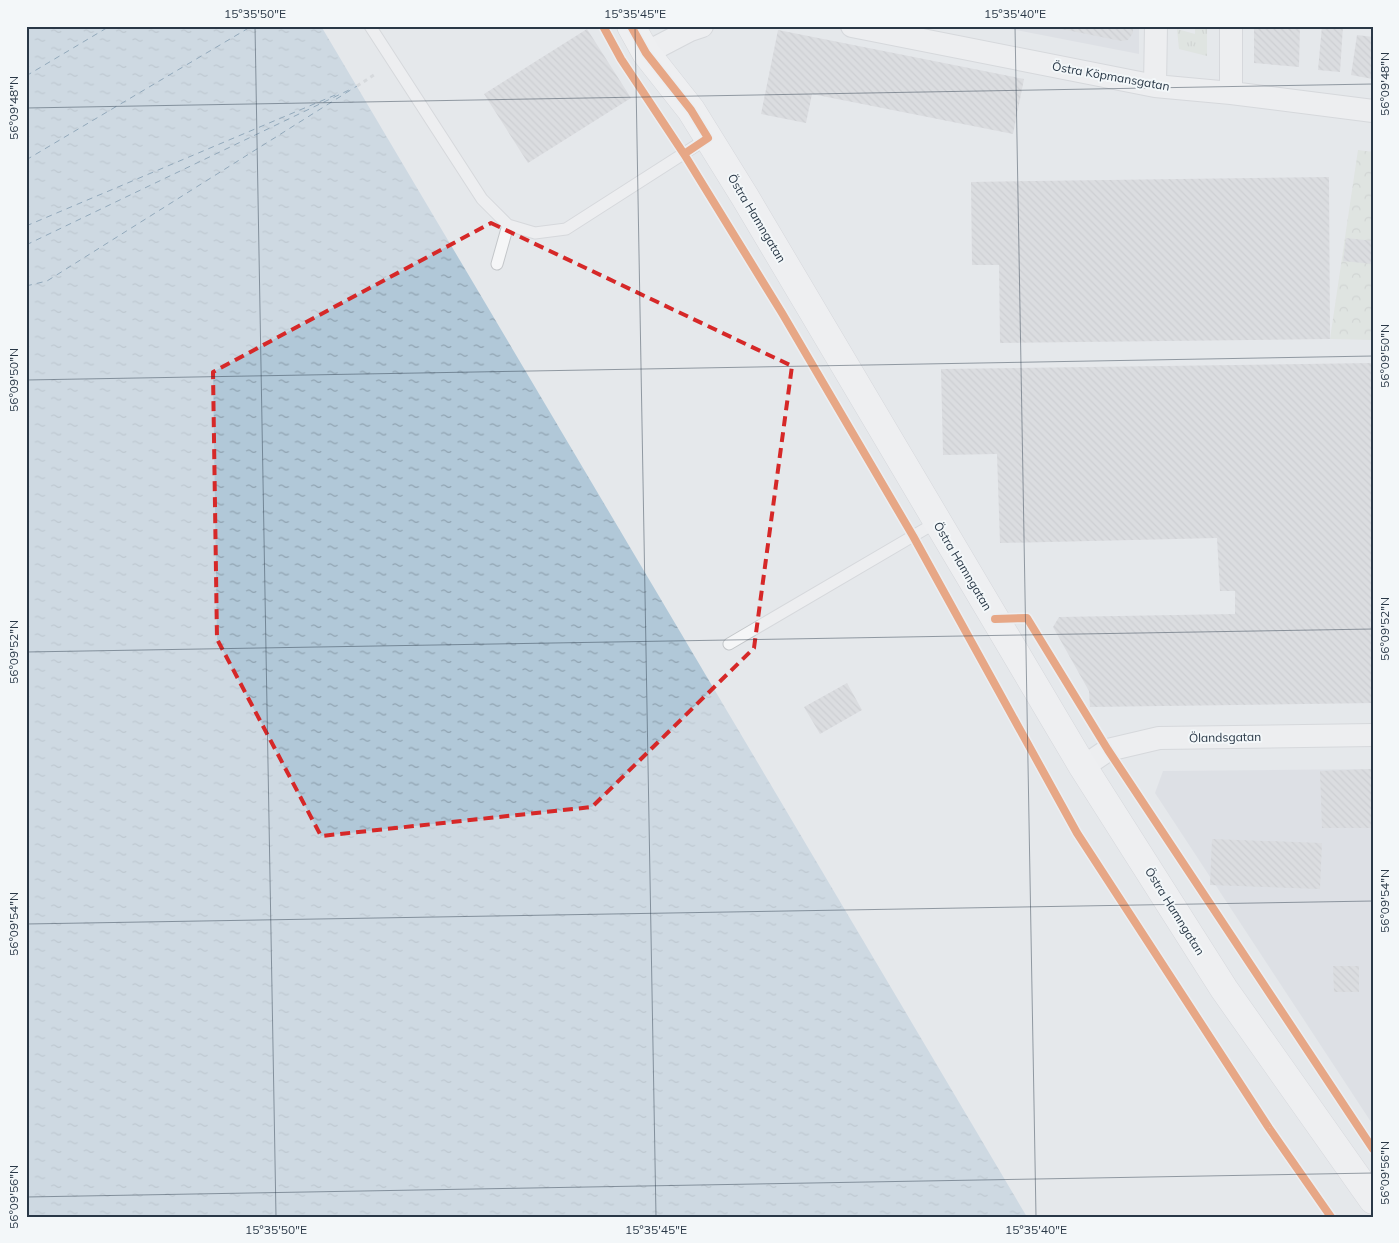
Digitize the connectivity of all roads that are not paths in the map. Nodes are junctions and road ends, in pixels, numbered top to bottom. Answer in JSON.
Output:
{"nodes":[{"id":1,"x":370,"y":26,"type":"edge"},
{"id":2,"x":631,"y":26,"type":"edge"},
{"id":3,"x":702,"y":26,"type":"edge"},
{"id":4,"x":852,"y":26,"type":"edge"},
{"id":5,"x":1156,"y":26,"type":"edge"},
{"id":6,"x":1231,"y":26,"type":"edge"},
{"id":7,"x":646,"y":53,"type":"junction"},
{"id":8,"x":1155,"y":86,"type":"junction"},
{"id":9,"x":1231,"y":93,"type":"junction"},
{"id":10,"x":1373,"y":112,"type":"edge"},
{"id":11,"x":708,"y":138,"type":"junction"},
{"id":12,"x":508,"y":225,"type":"junction"},
{"id":13,"x":497,"y":264,"type":"dead end"},
{"id":14,"x":937,"y":522,"type":"junction"},
{"id":15,"x":729,"y":644,"type":"dead end"},
{"id":16,"x":1373,"y":736,"type":"edge"},
{"id":17,"x":1083,"y":767,"type":"junction"},
{"id":18,"x":1373,"y":1200,"type":"edge"}],
"edges":[{"from":1,"to":12,"type":"lane"},
{"from":2,"to":7,"type":"street","name":"Östra Hamngatan"},
{"from":3,"to":7,"type":"street"},
{"from":4,"to":8,"type":"street","name":"Östra Köpmansgatan"},
{"from":5,"to":8,"type":"street"},
{"from":6,"to":9,"type":"street"},
{"from":7,"to":11,"type":"street","name":"Östra Hamngatan"},
{"from":8,"to":9,"type":"street","name":"Östra Köpmansgatan"},
{"from":9,"to":10,"type":"street","name":"Östra Köpmansgatan"},
{"from":11,"to":12,"type":"lane"},
{"from":11,"to":14,"type":"street","name":"Östra Hamngatan"},
{"from":12,"to":13,"type":"lane"},
{"from":14,"to":15,"type":"lane"},
{"from":14,"to":17,"type":"street","name":"Östra Hamngatan"},
{"from":16,"to":17,"type":"street","name":"Ölandsgatan"},
{"from":17,"to":18,"type":"street","name":"Östra Hamngatan"}]}
